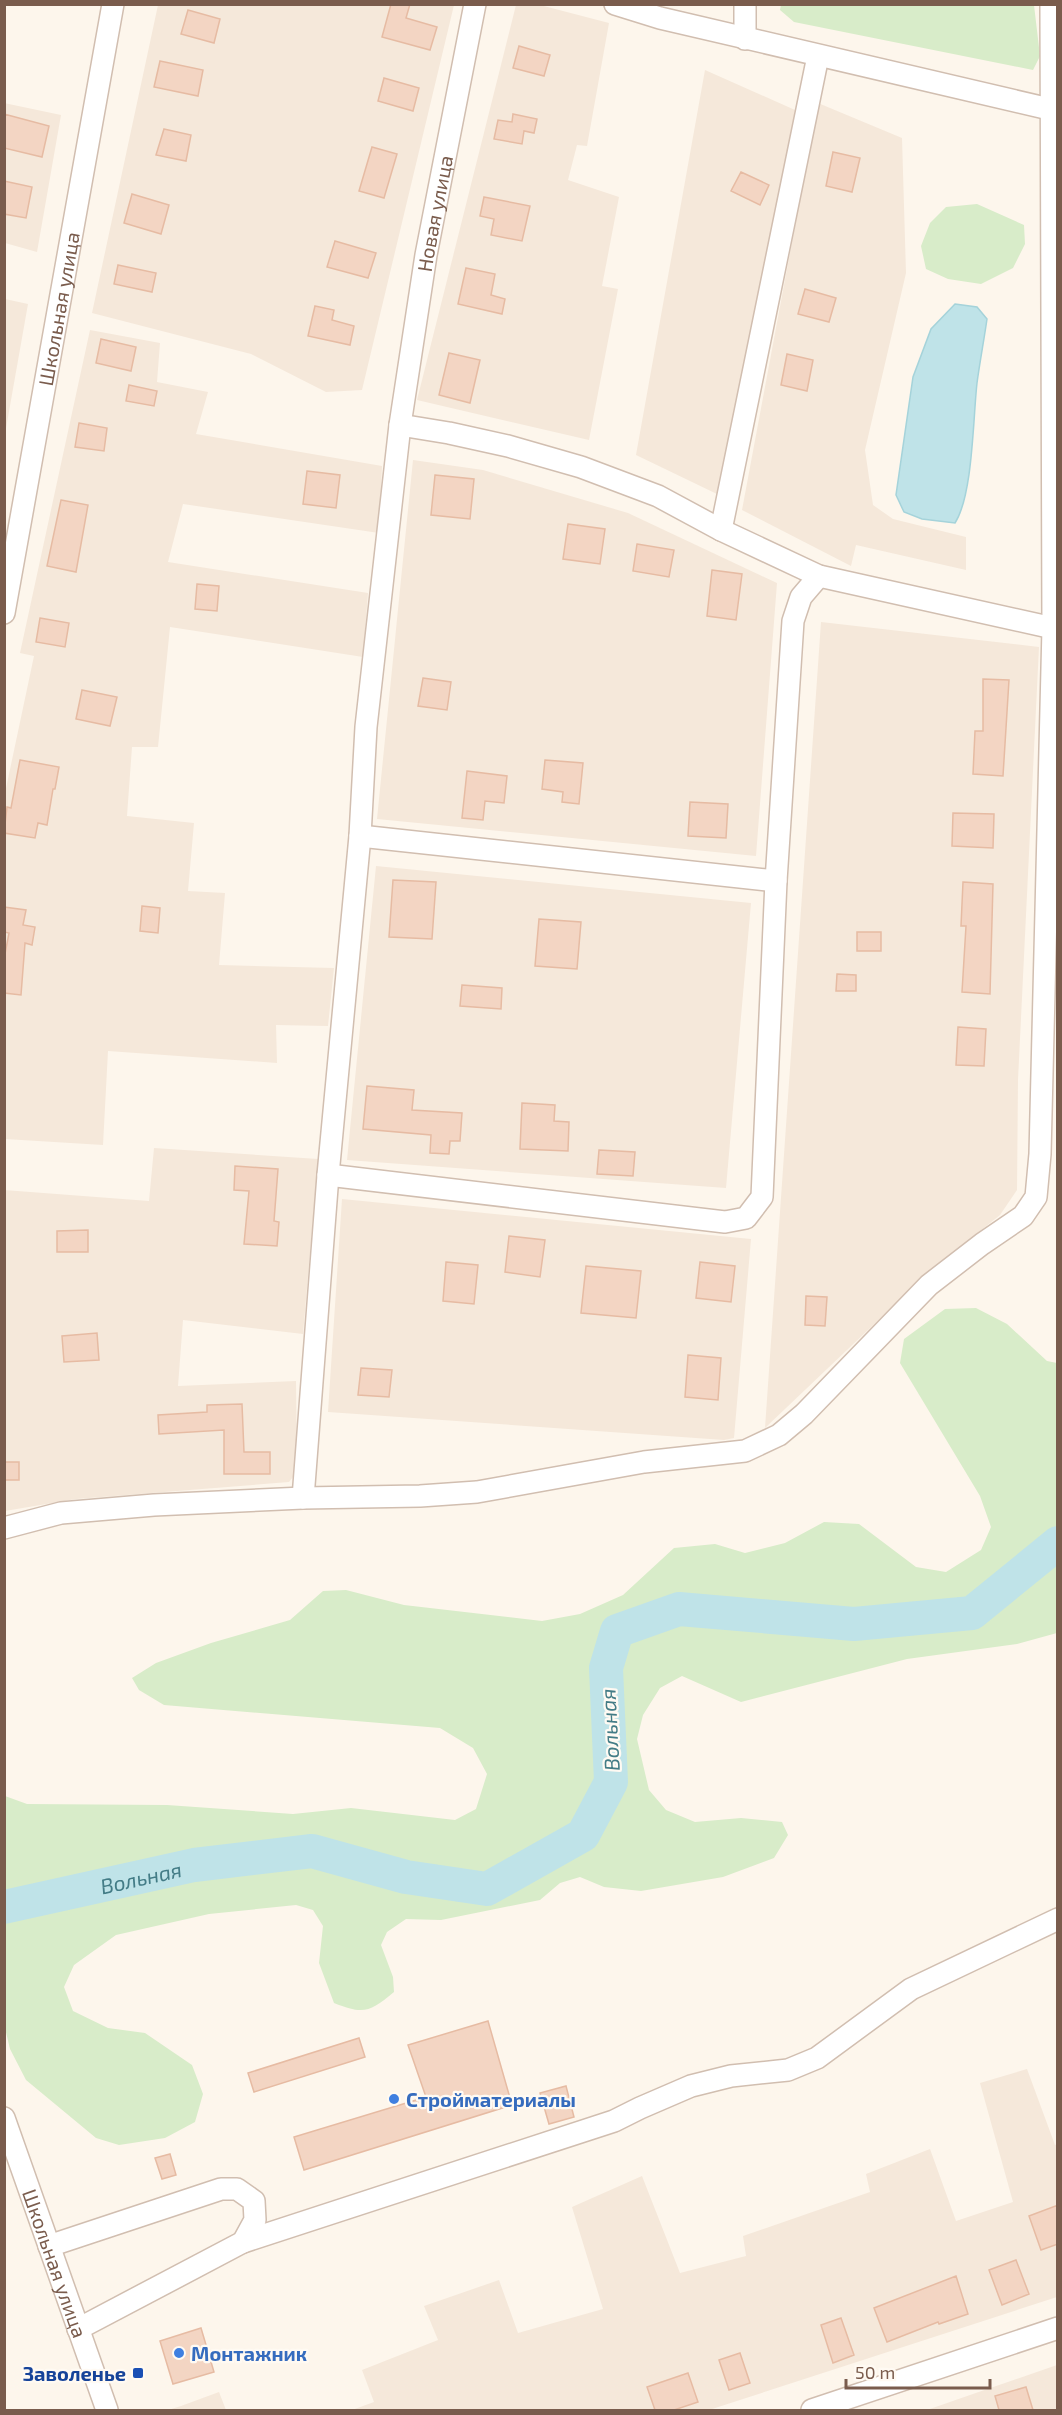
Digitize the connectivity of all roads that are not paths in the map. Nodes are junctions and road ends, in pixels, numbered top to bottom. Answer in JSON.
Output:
{"nodes":[{"id":1,"x":113,"y":4,"type":"edge"},
{"id":2,"x":475,"y":4,"type":"edge"},
{"id":3,"x":615,"y":4,"type":"edge"},
{"id":4,"x":745,"y":4,"type":"edge"},
{"id":5,"x":1051,"y":4,"type":"edge"},
{"id":6,"x":745,"y":39,"type":"junction"},
{"id":7,"x":818,"y":56,"type":"junction"},
{"id":8,"x":1054,"y":110,"type":"edge"},
{"id":9,"x":400,"y":425,"type":"junction"},
{"id":10,"x":721,"y":530,"type":"junction"},
{"id":11,"x":819,"y":576,"type":"junction"},
{"id":12,"x":4,"y":613,"type":"edge"},
{"id":13,"x":1053,"y":628,"type":"junction"},
{"id":14,"x":1054,"y":673,"type":"edge"},
{"id":15,"x":360,"y":836,"type":"junction"},
{"id":16,"x":776,"y":881,"type":"junction"},
{"id":17,"x":328,"y":1175,"type":"junction"},
{"id":18,"x":303,"y":1498,"type":"junction"},
{"id":19,"x":4,"y":1528,"type":"edge"},
{"id":20,"x":1058,"y":1919,"type":"edge"},
{"id":21,"x":5,"y":2120,"type":"edge"},
{"id":22,"x":243,"y":2242,"type":"junction"},
{"id":23,"x":49,"y":2246,"type":"junction"},
{"id":24,"x":1058,"y":2328,"type":"edge"},
{"id":25,"x":78,"y":2329,"type":"junction"},
{"id":26,"x":107,"y":2410,"type":"edge"},
{"id":27,"x":812,"y":2410,"type":"edge"}],
"edges":[{"from":1,"to":12,"type":"street","name":"Школьная улица"},
{"from":2,"to":9,"type":"street","name":"Новая улица"},
{"from":3,"to":6,"type":"street"},
{"from":4,"to":6,"type":"street"},
{"from":5,"to":8,"type":"street"},
{"from":6,"to":7,"type":"street"},
{"from":7,"to":8,"type":"street"},
{"from":7,"to":10,"type":"street"},
{"from":8,"to":13,"type":"street"},
{"from":9,"to":10,"type":"street"},
{"from":9,"to":15,"type":"street","name":"Новая улица"},
{"from":10,"to":11,"type":"street"},
{"from":11,"to":13,"type":"street"},
{"from":11,"to":16,"type":"street"},
{"from":13,"to":14,"type":"street"},
{"from":14,"to":18,"type":"street"},
{"from":15,"to":16,"type":"street"},
{"from":15,"to":17,"type":"street","name":"Новая улица"},
{"from":16,"to":17,"type":"street"},
{"from":17,"to":18,"type":"street","name":"Новая улица"},
{"from":18,"to":19,"type":"street"},
{"from":20,"to":22,"type":"street"},
{"from":21,"to":23,"type":"street","name":"Школьная улица"},
{"from":22,"to":23,"type":"street"},
{"from":22,"to":25,"type":"street"},
{"from":23,"to":25,"type":"street","name":"Школьная улица"},
{"from":24,"to":27,"type":"street"},
{"from":25,"to":26,"type":"street","name":"Школьная улица"}]}
